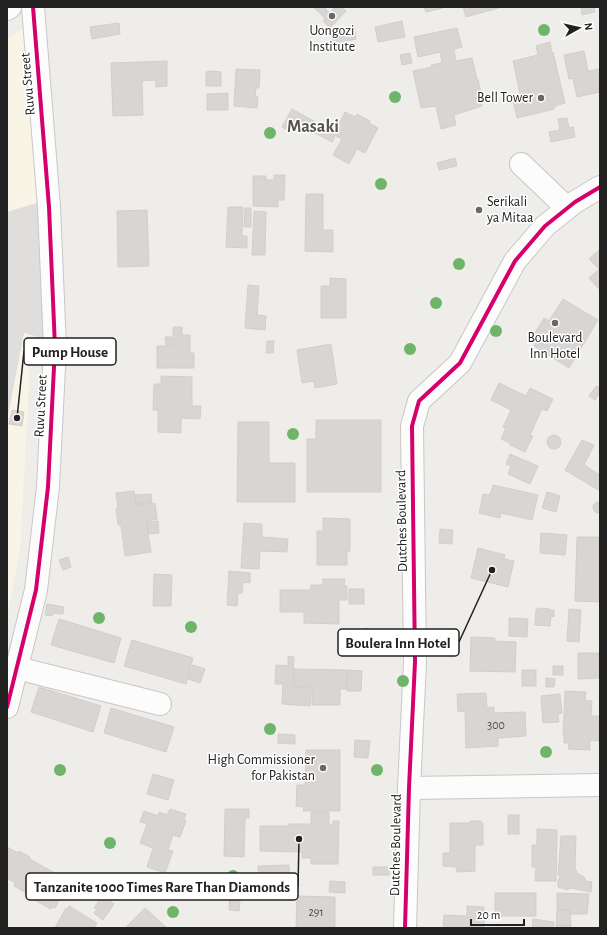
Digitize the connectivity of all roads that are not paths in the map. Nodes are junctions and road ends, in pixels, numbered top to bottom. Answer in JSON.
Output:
{"nodes":[{"id":1,"x":10,"y":7,"type":"edge"},
{"id":2,"x":33,"y":7,"type":"edge"},
{"id":3,"x":7,"y":8,"type":"edge"},
{"id":4,"x":521,"y":164,"type":"dead end"},
{"id":5,"x":600,"y":187,"type":"edge"},
{"id":6,"x":567,"y":208,"type":"junction"},
{"id":7,"x":17,"y":668,"type":"junction"},
{"id":8,"x":160,"y":704,"type":"dead end"},
{"id":9,"x":7,"y":707,"type":"edge"},
{"id":10,"x":600,"y":785,"type":"edge"},
{"id":11,"x":408,"y":788,"type":"junction"},
{"id":12,"x":405,"y":928,"type":"edge"}],
"edges":[{"from":1,"to":3,"type":"street"},
{"from":2,"to":7,"type":"street","name":"Ruvu Street"},
{"from":4,"to":6,"type":"street"},
{"from":5,"to":6,"type":"street","name":"Dutches Boulevard"},
{"from":6,"to":11,"type":"street","name":"Dutches Boulevard"},
{"from":7,"to":8,"type":"street"},
{"from":7,"to":9,"type":"street","name":"Ruvu Street"},
{"from":10,"to":11,"type":"street"},
{"from":11,"to":12,"type":"street","name":"Dutches Boulevard"}]}
